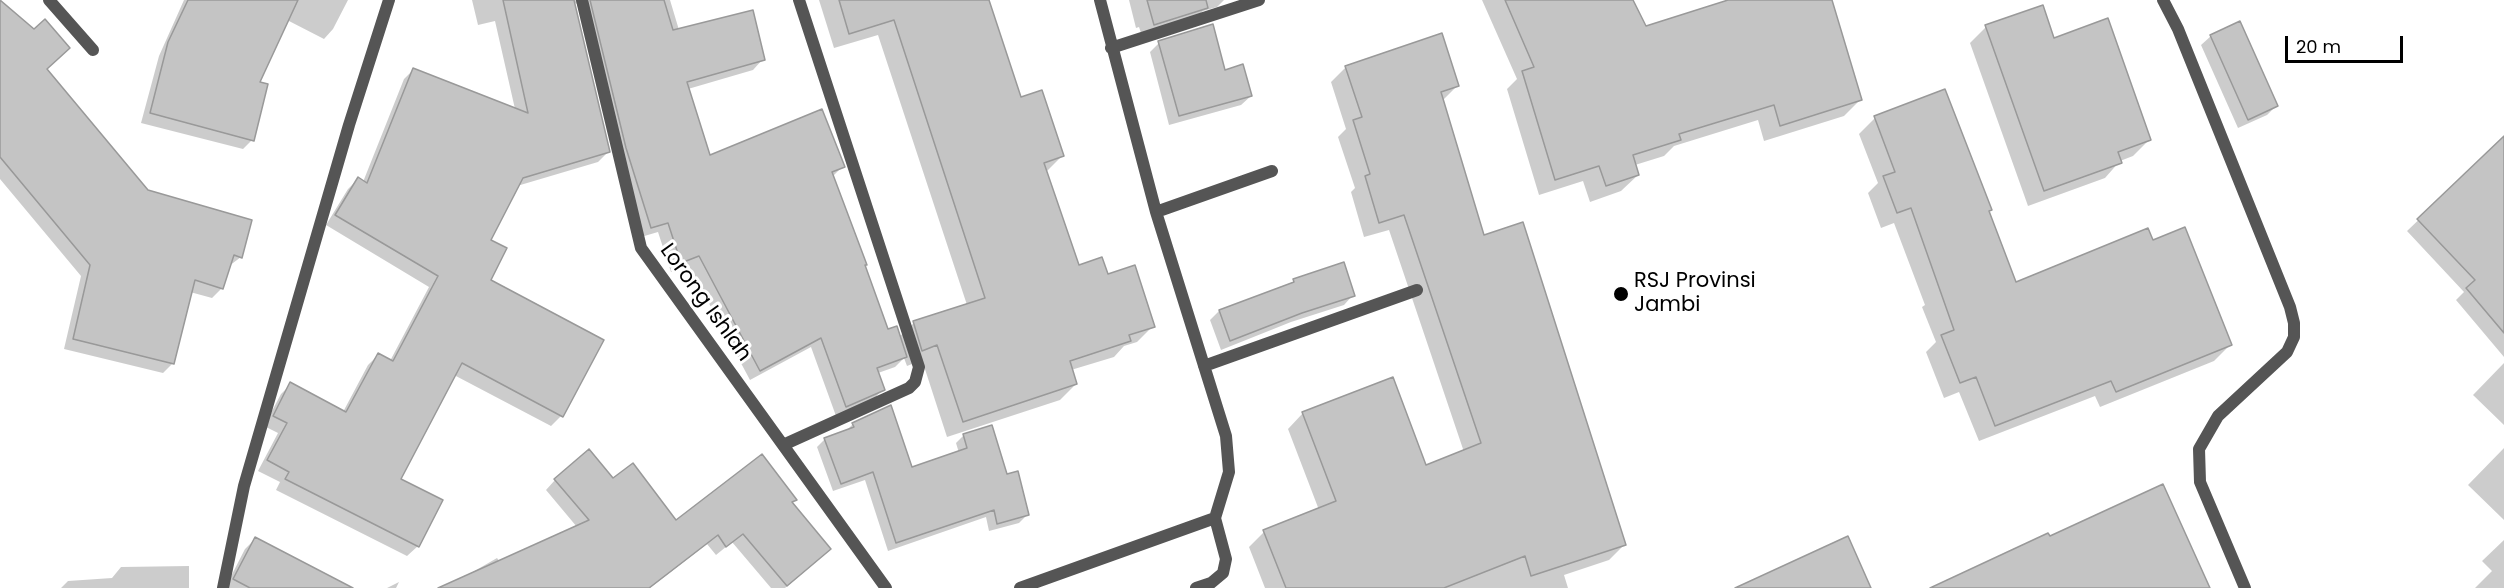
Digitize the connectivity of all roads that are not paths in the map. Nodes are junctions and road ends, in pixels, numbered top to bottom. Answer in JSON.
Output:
{"nodes":[{"id":1,"x":49,"y":0,"type":"edge"},
{"id":2,"x":389,"y":0,"type":"edge"},
{"id":3,"x":582,"y":0,"type":"edge"},
{"id":4,"x":799,"y":0,"type":"edge"},
{"id":5,"x":1100,"y":0,"type":"edge"},
{"id":6,"x":1258,"y":0,"type":"edge"},
{"id":7,"x":2163,"y":0,"type":"edge"},
{"id":8,"x":1111,"y":48,"type":"junction"},
{"id":9,"x":93,"y":50,"type":"dead end"},
{"id":10,"x":1272,"y":171,"type":"dead end"},
{"id":11,"x":1156,"y":212,"type":"junction"},
{"id":12,"x":1417,"y":290,"type":"dead end"},
{"id":13,"x":1204,"y":366,"type":"junction"},
{"id":14,"x":783,"y":445,"type":"junction"},
{"id":15,"x":1215,"y":518,"type":"junction"},
{"id":16,"x":1212,"y":586,"type":"edge"},
{"id":17,"x":1028,"y":587,"type":"edge"},
{"id":18,"x":223,"y":588,"type":"edge"},
{"id":19,"x":886,"y":588,"type":"edge"},
{"id":20,"x":1196,"y":588,"type":"edge"},
{"id":21,"x":2245,"y":588,"type":"edge"}],
"edges":[{"from":1,"to":9,"type":"street"},
{"from":2,"to":18,"type":"street"},
{"from":3,"to":14,"type":"street","name":"Lorong Ishlah"},
{"from":4,"to":14,"type":"street"},
{"from":5,"to":8,"type":"street"},
{"from":6,"to":8,"type":"street"},
{"from":7,"to":21,"type":"street"},
{"from":8,"to":11,"type":"street"},
{"from":10,"to":11,"type":"street"},
{"from":11,"to":13,"type":"street"},
{"from":12,"to":13,"type":"street"},
{"from":13,"to":15,"type":"street"},
{"from":14,"to":19,"type":"street","name":"Lorong Ishlah"},
{"from":15,"to":16,"type":"street"},
{"from":15,"to":17,"type":"street"},
{"from":16,"to":20,"type":"street"}]}
